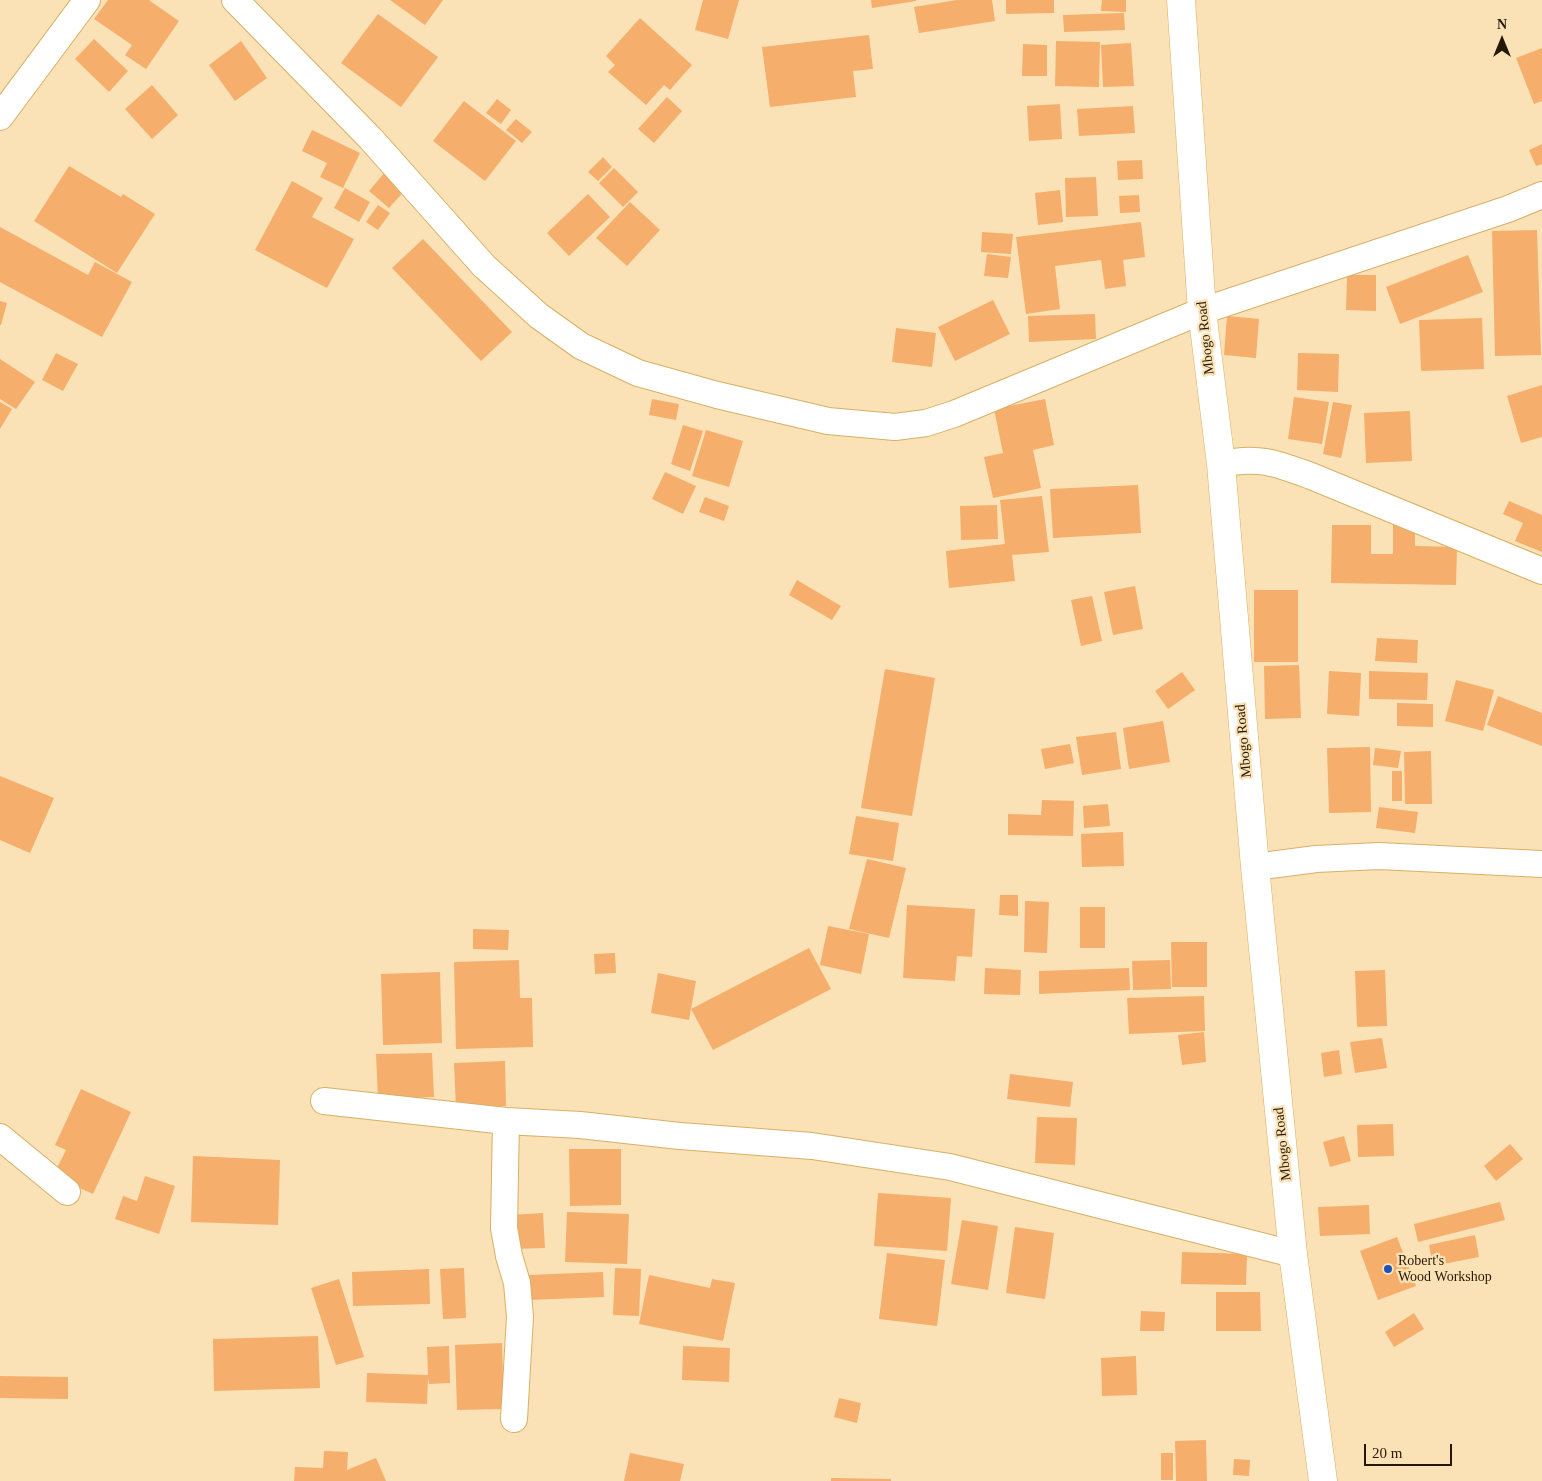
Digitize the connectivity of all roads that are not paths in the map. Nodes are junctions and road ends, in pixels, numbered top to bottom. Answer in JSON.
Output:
{"nodes":[{"id":1,"x":87,"y":0,"type":"edge"},
{"id":2,"x":235,"y":0,"type":"edge"},
{"id":3,"x":1182,"y":0,"type":"edge"},
{"id":4,"x":0,"y":117,"type":"edge"},
{"id":5,"x":1542,"y":195,"type":"edge"},
{"id":6,"x":1202,"y":311,"type":"junction"},
{"id":7,"x":1221,"y":464,"type":"junction"},
{"id":8,"x":1542,"y":571,"type":"edge"},
{"id":9,"x":1542,"y":864,"type":"edge"},
{"id":10,"x":1255,"y":867,"type":"junction"},
{"id":11,"x":324,"y":1101,"type":"dead end"},
{"id":12,"x":506,"y":1121,"type":"junction"},
{"id":13,"x":0,"y":1137,"type":"edge"},
{"id":14,"x":67,"y":1192,"type":"dead end"},
{"id":15,"x":1293,"y":1254,"type":"junction"},
{"id":16,"x":514,"y":1419,"type":"dead end"},
{"id":17,"x":1324,"y":1481,"type":"edge"}],
"edges":[{"from":1,"to":4,"type":"street"},
{"from":2,"to":6,"type":"street"},
{"from":3,"to":6,"type":"main road","name":"Mbogo Road"},
{"from":5,"to":6,"type":"street"},
{"from":6,"to":7,"type":"main road","name":"Mbogo Road"},
{"from":7,"to":8,"type":"street"},
{"from":7,"to":10,"type":"main road","name":"Mbogo Road"},
{"from":9,"to":10,"type":"street"},
{"from":10,"to":15,"type":"main road","name":"Mbogo Road"},
{"from":11,"to":12,"type":"street"},
{"from":12,"to":15,"type":"street"},
{"from":12,"to":16,"type":"street"},
{"from":13,"to":14,"type":"street"},
{"from":15,"to":17,"type":"main road","name":"Mbogo Road"}]}
